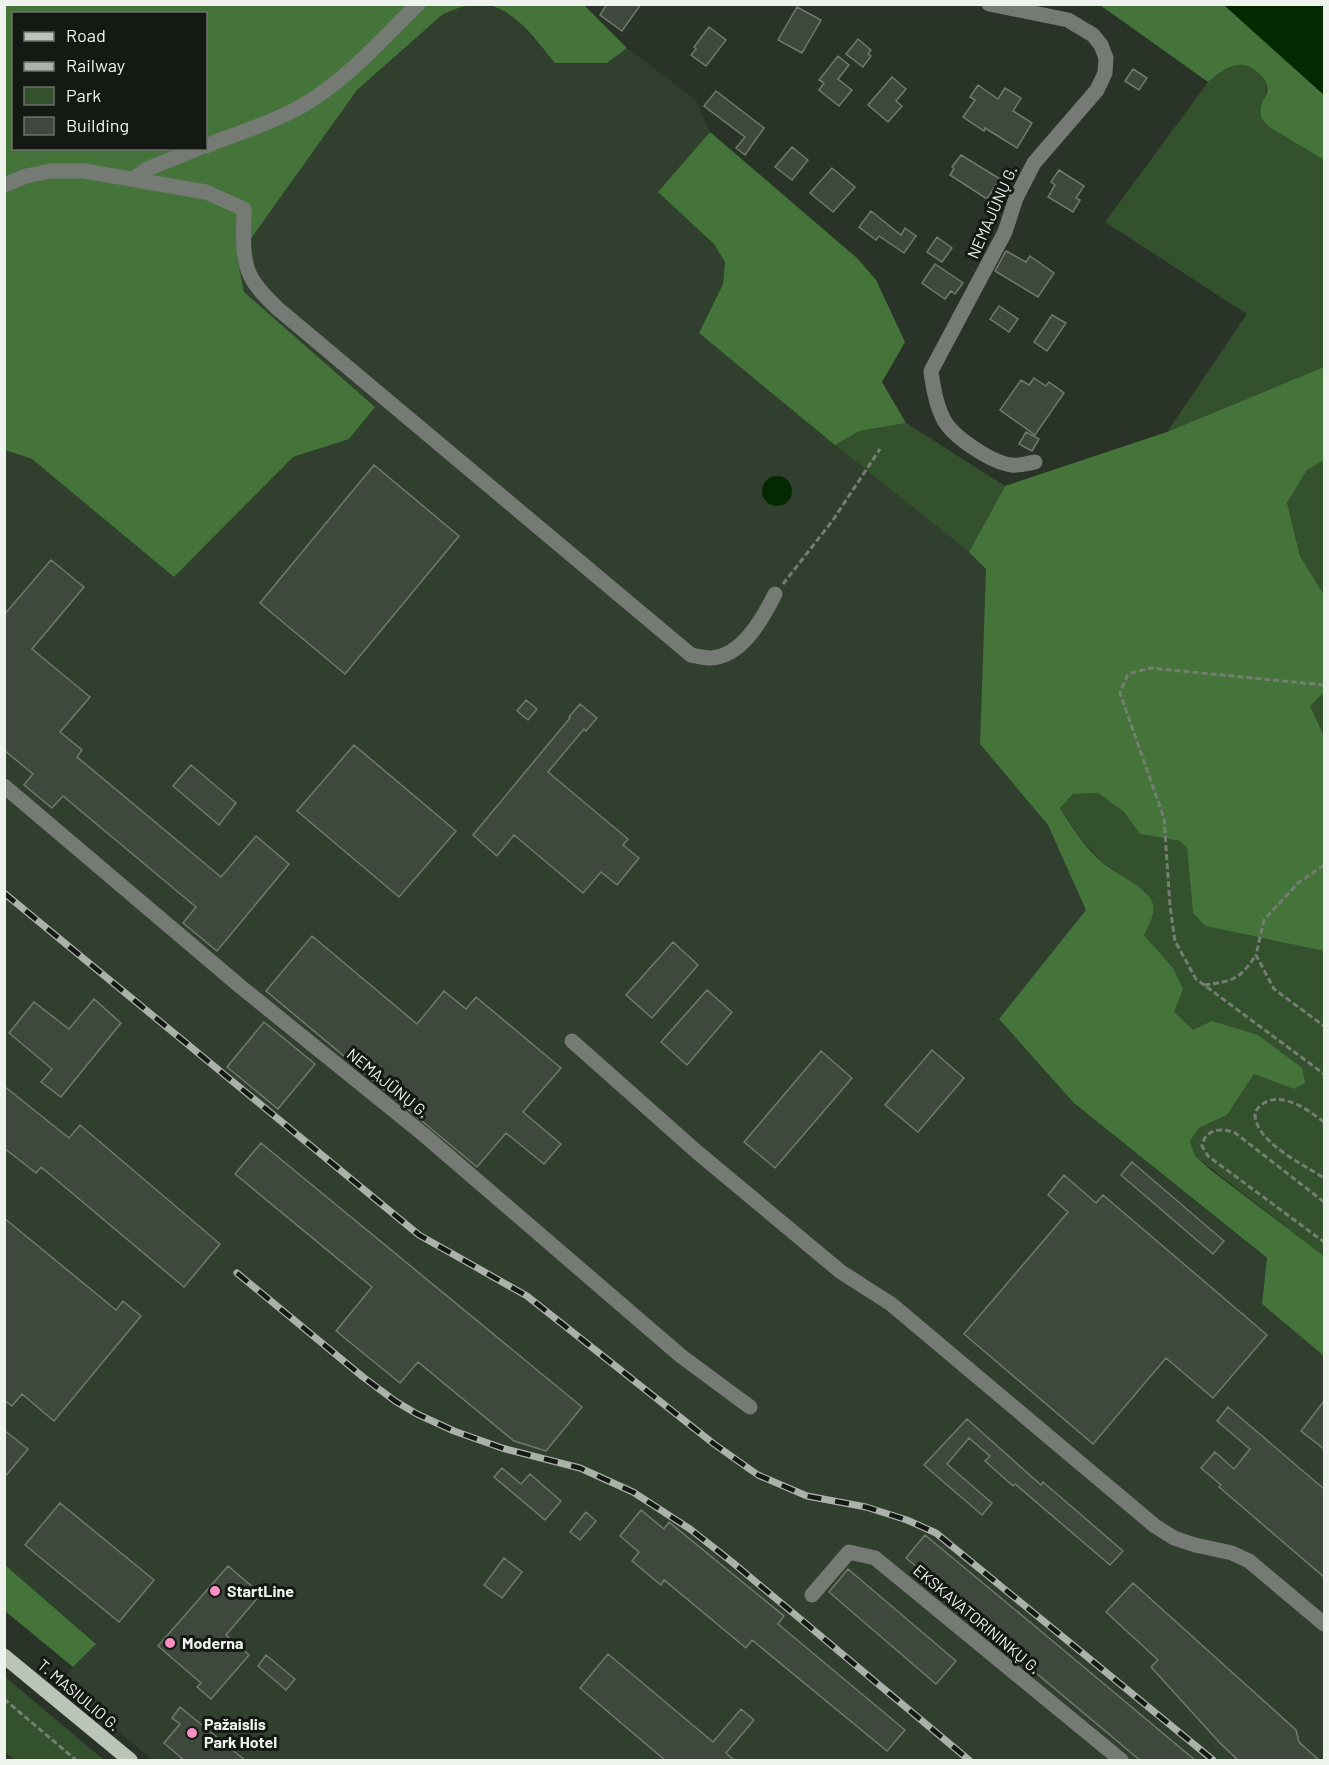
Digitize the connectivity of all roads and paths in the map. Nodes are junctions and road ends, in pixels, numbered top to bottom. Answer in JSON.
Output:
{"nodes":[{"id":1,"x":418,"y":4,"type":"edge"},
{"id":2,"x":989,"y":4,"type":"edge"},
{"id":3,"x":207,"y":146,"type":"edge"},
{"id":4,"x":194,"y":150,"type":"edge"},
{"id":5,"x":134,"y":179,"type":"junction"},
{"id":6,"x":4,"y":185,"type":"edge"},
{"id":7,"x":880,"y":449,"type":"dead end"},
{"id":8,"x":1035,"y":462,"type":"dead end"},
{"id":9,"x":775,"y":594,"type":"joint"},
{"id":10,"x":1324,"y":685,"type":"edge"},
{"id":11,"x":4,"y":786,"type":"edge"},
{"id":12,"x":1324,"y":865,"type":"edge"},
{"id":13,"x":1256,"y":955,"type":"junction"},
{"id":14,"x":1204,"y":985,"type":"junction"},
{"id":15,"x":1324,"y":1026,"type":"edge"},
{"id":16,"x":572,"y":1041,"type":"dead end"},
{"id":17,"x":1324,"y":1074,"type":"edge"},
{"id":18,"x":1324,"y":1122,"type":"edge"},
{"id":19,"x":1324,"y":1178,"type":"edge"},
{"id":20,"x":1324,"y":1202,"type":"edge"},
{"id":21,"x":1324,"y":1242,"type":"edge"},
{"id":22,"x":750,"y":1407,"type":"dead end"},
{"id":23,"x":812,"y":1595,"type":"dead end"},
{"id":24,"x":1324,"y":1624,"type":"edge"},
{"id":25,"x":4,"y":1656,"type":"edge"},
{"id":26,"x":4,"y":1699,"type":"edge"},
{"id":27,"x":76,"y":1761,"type":"edge"},
{"id":28,"x":130,"y":1761,"type":"edge"},
{"id":29,"x":1121,"y":1761,"type":"edge"}],
"edges":[{"from":1,"to":3,"type":"street"},
{"from":2,"to":8,"type":"street","name":"NEMAJŪNŲ G."},
{"from":4,"to":5,"type":"street"},
{"from":5,"to":6,"type":"street"},
{"from":5,"to":9,"type":"street"},
{"from":7,"to":9,"type":"path"},
{"from":10,"to":14,"type":"path"},
{"from":11,"to":22,"type":"street","name":"NEMAJŪNŲ G."},
{"from":12,"to":13,"type":"path"},
{"from":13,"to":14,"type":"path"},
{"from":13,"to":15,"type":"path"},
{"from":14,"to":17,"type":"path"},
{"from":16,"to":24,"type":"street"},
{"from":18,"to":19,"type":"path"},
{"from":20,"to":21,"type":"path"},
{"from":23,"to":29,"type":"street","name":"EKSKAVATORININKŲ G."},
{"from":25,"to":28,"type":"main road","name":"T. MASIULIO G."},
{"from":26,"to":27,"type":"path"}]}
